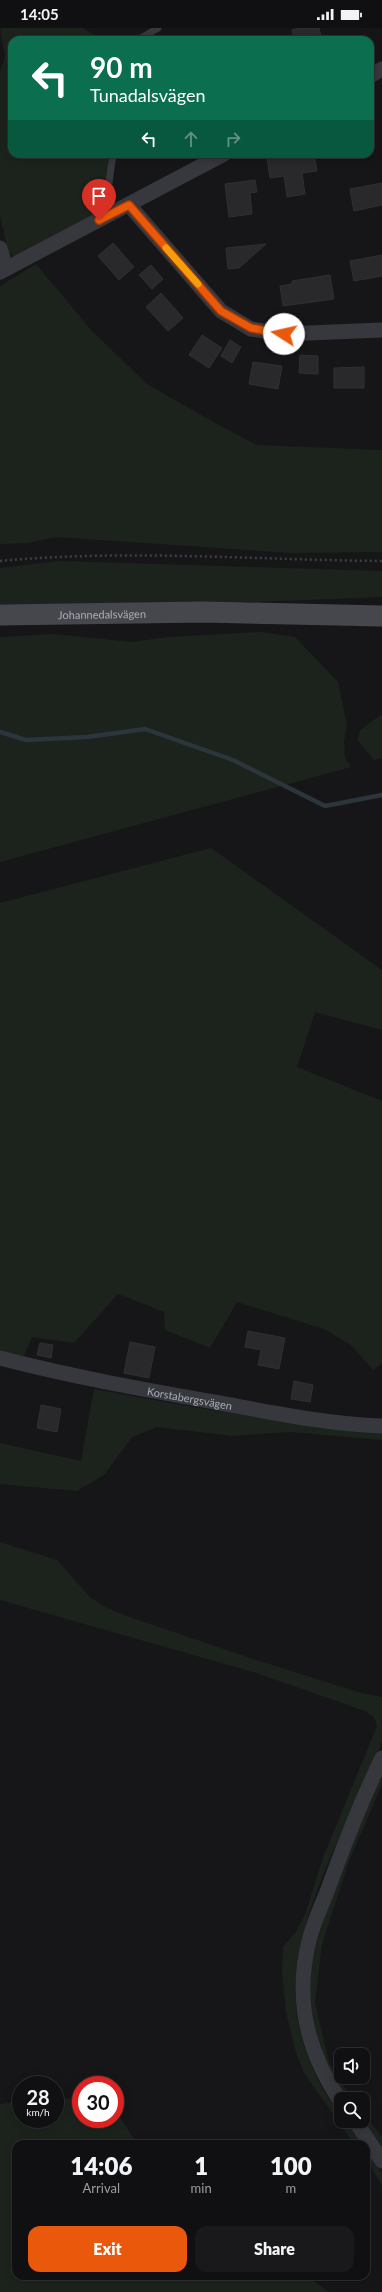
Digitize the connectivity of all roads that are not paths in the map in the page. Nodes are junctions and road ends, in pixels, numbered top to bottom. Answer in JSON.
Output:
{"nodes":[{"id":1,"x":158,"y":28,"type":"edge"},
{"id":2,"x":145,"y":36,"type":"edge"},
{"id":3,"x":112,"y":158,"type":"edge"},
{"id":4,"x":217,"y":158,"type":"edge"},
{"id":5,"x":129,"y":205,"type":"junction"},
{"id":6,"x":112,"y":213,"type":"junction"},
{"id":7,"x":0,"y":248,"type":"edge"},
{"id":8,"x":3,"y":270,"type":"edge"},
{"id":9,"x":382,"y":330,"type":"edge"},
{"id":10,"x":382,"y":604,"type":"edge"},
{"id":11,"x":204,"y":612,"type":"junction"},
{"id":12,"x":0,"y":615,"type":"edge"},
{"id":13,"x":382,"y":616,"type":"edge"},
{"id":14,"x":0,"y":1358,"type":"edge"},
{"id":15,"x":382,"y":1426,"type":"edge"},
{"id":16,"x":382,"y":1758,"type":"edge"},
{"id":17,"x":335,"y":2092,"type":"edge"},
{"id":18,"x":359,"y":2128,"type":"edge"},
{"id":19,"x":367,"y":2140,"type":"edge"},
{"id":20,"x":370,"y":2144,"type":"edge"},
{"id":21,"x":382,"y":2161,"type":"edge"}],
"edges":[{"from":1,"to":2,"type":"lane"},
{"from":3,"to":6,"type":"lane"},
{"from":4,"to":5,"type":"street"},
{"from":5,"to":6,"type":"street"},
{"from":5,"to":9,"type":"street"},
{"from":6,"to":8,"type":"street"},
{"from":7,"to":8,"type":"street"},
{"from":10,"to":11,"type":"main road","name":"Johannedalsvägen"},
{"from":11,"to":12,"type":"main road","name":"Johannedalsvägen"},
{"from":11,"to":13,"type":"main road","name":"Johannedalsvägen"},
{"from":14,"to":15,"type":"street","name":"Korstabergsvägen"},
{"from":16,"to":17,"type":"street"},
{"from":18,"to":19,"type":"street"},
{"from":20,"to":21,"type":"street"}]}
